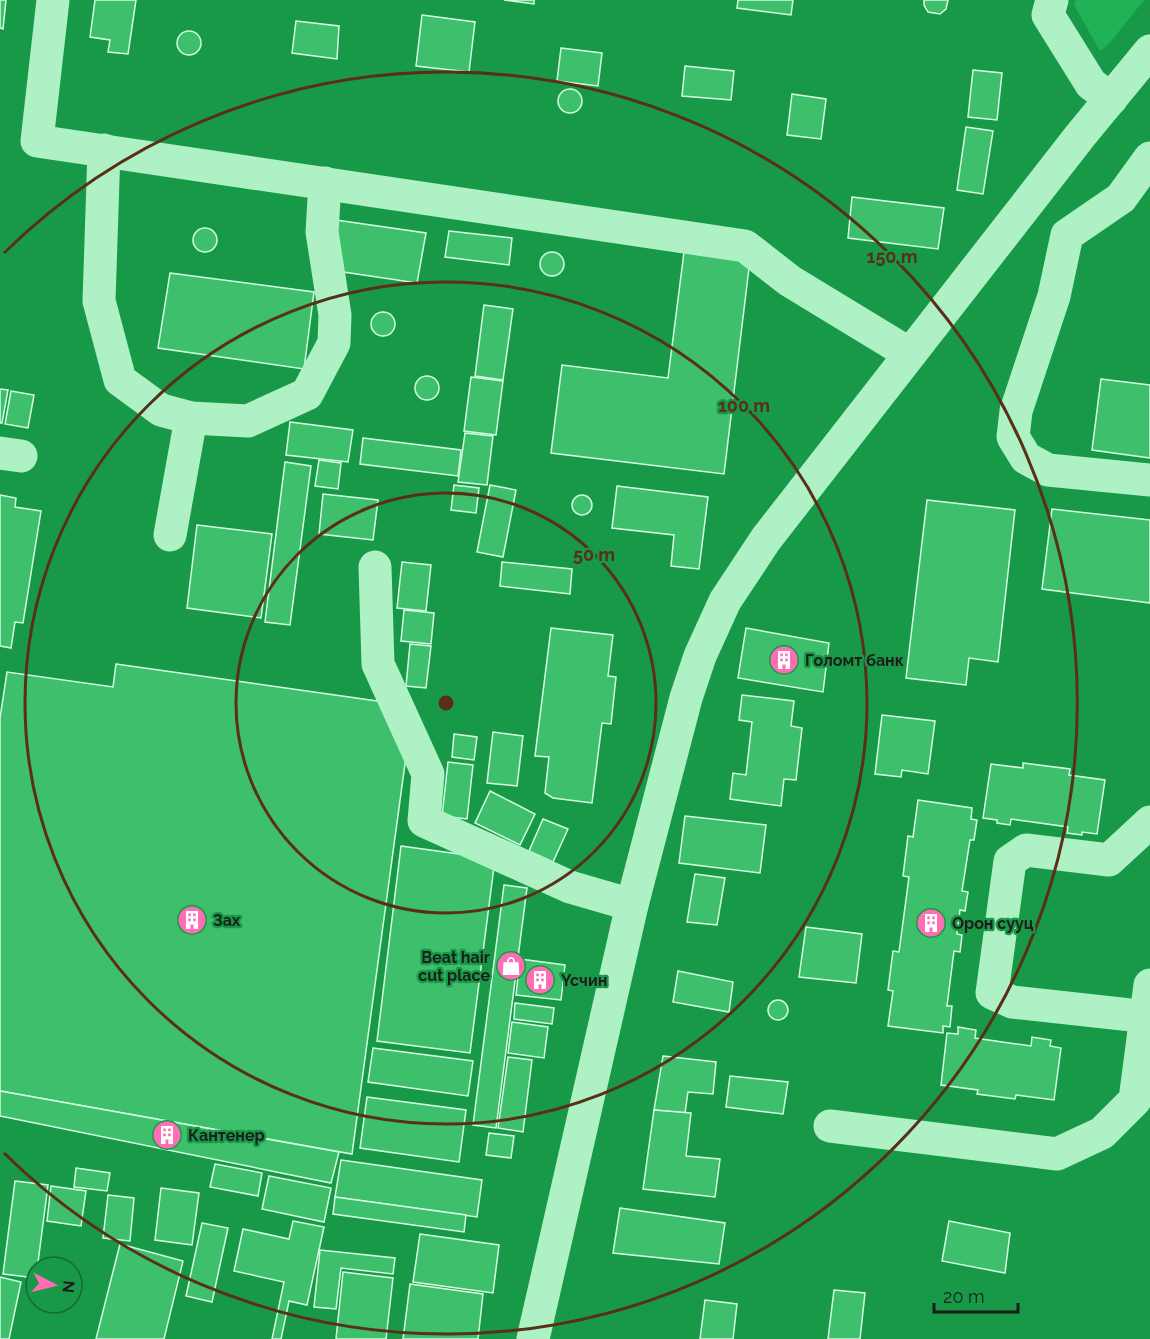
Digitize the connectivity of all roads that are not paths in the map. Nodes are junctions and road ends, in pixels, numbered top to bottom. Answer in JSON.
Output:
{"nodes":[{"id":1,"x":53,"y":0,"type":"edge"},
{"id":2,"x":1052,"y":0,"type":"edge"},
{"id":3,"x":1149,"y":57,"type":"edge"},
{"id":4,"x":1110,"y":99,"type":"junction"},
{"id":5,"x":104,"y":150,"type":"junction"},
{"id":6,"x":1150,"y":158,"type":"edge"},
{"id":7,"x":325,"y":183,"type":"junction"},
{"id":8,"x":1020,"y":212,"type":"junction"},
{"id":9,"x":1067,"y":235,"type":"junction"},
{"id":10,"x":910,"y":354,"type":"junction"},
{"id":11,"x":191,"y":418,"type":"junction"},
{"id":12,"x":1150,"y":480,"type":"edge"},
{"id":13,"x":170,"y":535,"type":"dead end"},
{"id":14,"x":375,"y":567,"type":"dead end"},
{"id":15,"x":1150,"y":822,"type":"edge"},
{"id":16,"x":632,"y":905,"type":"junction"},
{"id":17,"x":1149,"y":1006,"type":"edge"},
{"id":18,"x":830,"y":1126,"type":"dead end"},
{"id":19,"x":532,"y":1339,"type":"edge"}],
"edges":[{"from":1,"to":5,"type":"street"},
{"from":2,"to":4,"type":"street"},
{"from":3,"to":4,"type":"street"},
{"from":4,"to":8,"type":"street"},
{"from":5,"to":7,"type":"street"},
{"from":5,"to":11,"type":"street"},
{"from":6,"to":9,"type":"street"},
{"from":7,"to":10,"type":"street"},
{"from":7,"to":11,"type":"street"},
{"from":8,"to":9,"type":"street"},
{"from":8,"to":10,"type":"street"},
{"from":9,"to":12,"type":"street"},
{"from":10,"to":16,"type":"street"},
{"from":11,"to":13,"type":"street"},
{"from":14,"to":16,"type":"street"},
{"from":15,"to":17,"type":"street"},
{"from":16,"to":19,"type":"street"},
{"from":17,"to":18,"type":"street"}]}
